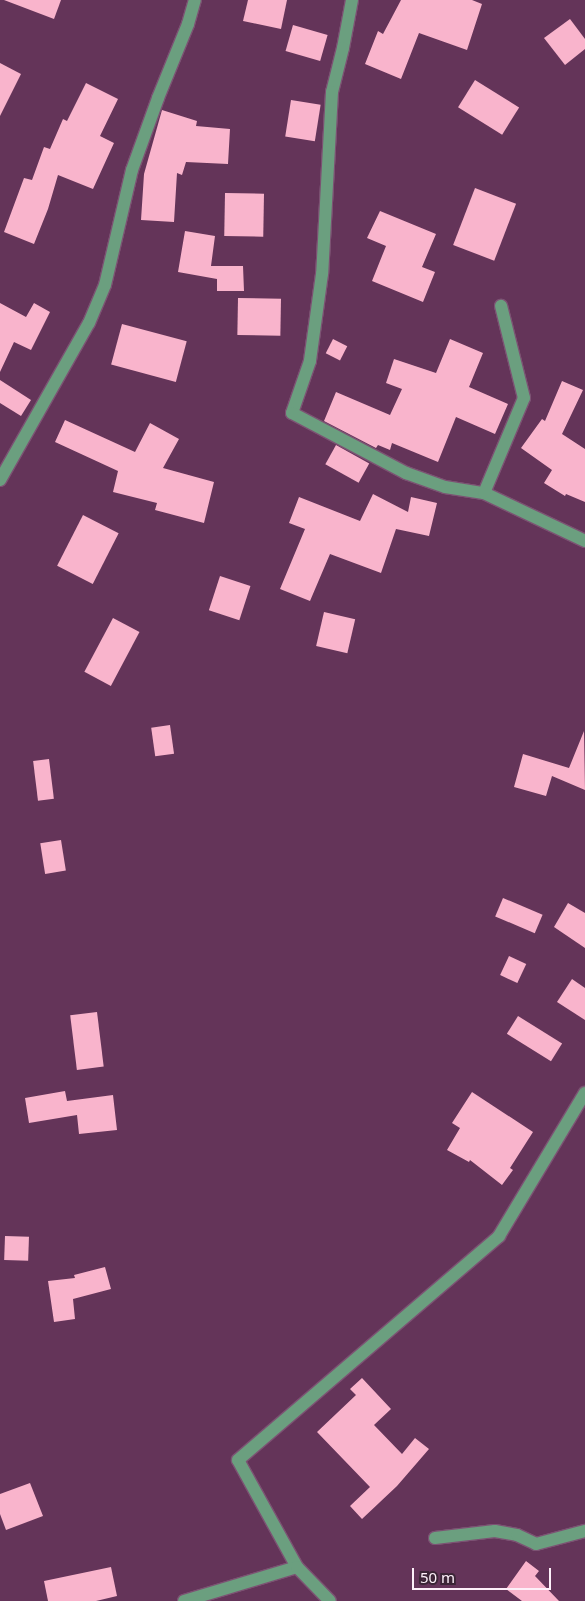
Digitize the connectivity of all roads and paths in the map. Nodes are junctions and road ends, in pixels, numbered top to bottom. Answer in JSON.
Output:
{"nodes":[{"id":1,"x":195,"y":0,"type":"edge"},
{"id":2,"x":352,"y":0,"type":"edge"},
{"id":3,"x":501,"y":306,"type":"dead end"},
{"id":4,"x":0,"y":480,"type":"edge"},
{"id":5,"x":484,"y":493,"type":"junction"},
{"id":6,"x":585,"y":541,"type":"edge"},
{"id":7,"x":585,"y":1093,"type":"edge"},
{"id":8,"x":585,"y":1531,"type":"edge"},
{"id":9,"x":435,"y":1538,"type":"dead end"},
{"id":10,"x":297,"y":1567,"type":"junction"},
{"id":11,"x":184,"y":1601,"type":"edge"},
{"id":12,"x":330,"y":1601,"type":"edge"}],
"edges":[{"from":1,"to":4,"type":"street"},
{"from":2,"to":5,"type":"street"},
{"from":3,"to":5,"type":"street"},
{"from":5,"to":6,"type":"street"},
{"from":7,"to":10,"type":"street"},
{"from":8,"to":9,"type":"street"},
{"from":10,"to":11,"type":"street"},
{"from":10,"to":12,"type":"street"}]}
